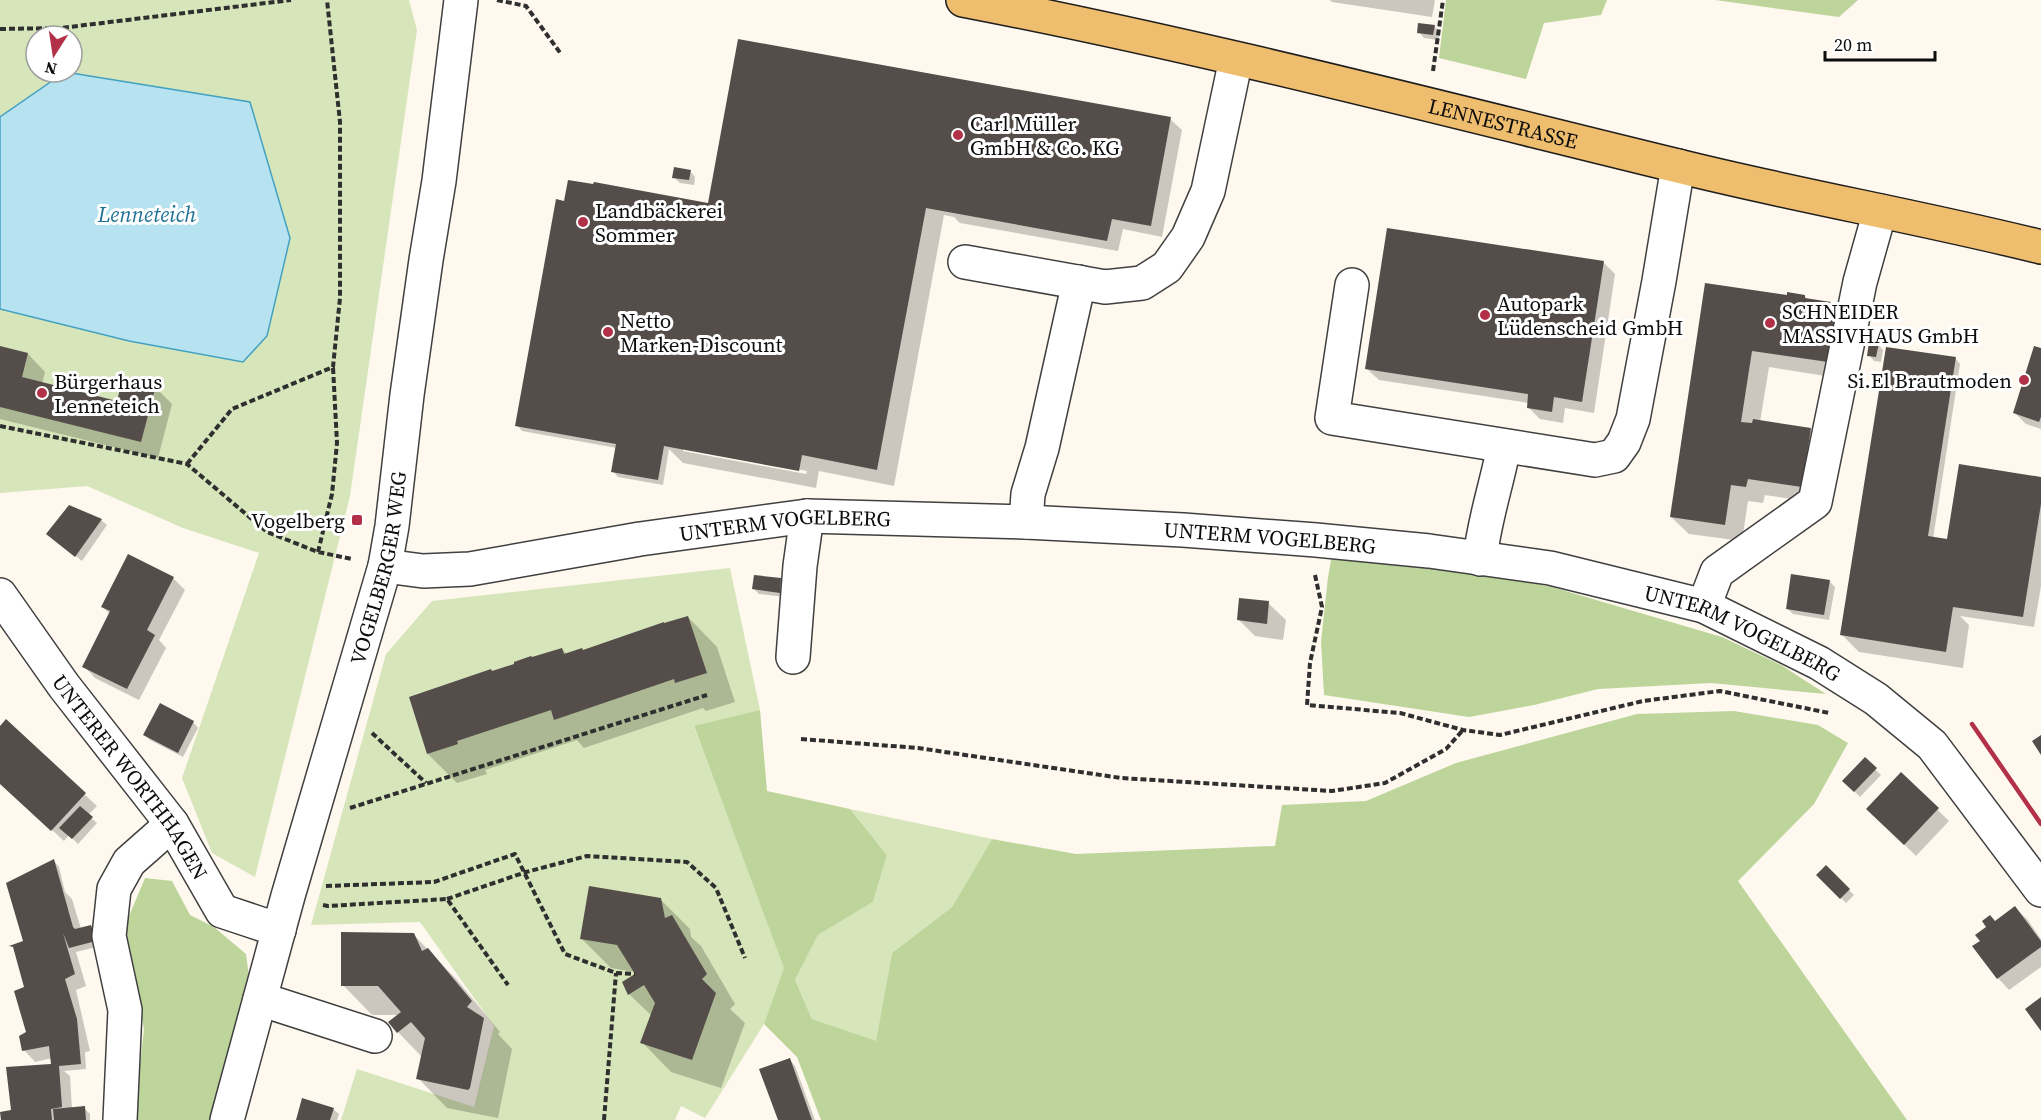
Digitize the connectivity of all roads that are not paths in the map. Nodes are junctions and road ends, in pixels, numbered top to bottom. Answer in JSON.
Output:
{"nodes":[{"id":1,"x":461,"y":0,"type":"edge"},
{"id":2,"x":963,"y":0,"type":"edge"},
{"id":3,"x":1236,"y":59,"type":"junction"},
{"id":4,"x":1678,"y":166,"type":"junction"},
{"id":5,"x":1880,"y":211,"type":"junction"},
{"id":6,"x":2041,"y":247,"type":"edge"},
{"id":7,"x":965,"y":262,"type":"dead end"},
{"id":8,"x":1079,"y":282,"type":"junction"},
{"id":9,"x":1352,"y":285,"type":"dead end"},
{"id":10,"x":1504,"y":446,"type":"junction"},
{"id":11,"x":807,"y":516,"type":"junction"},
{"id":12,"x":1026,"y":522,"type":"junction"},
{"id":13,"x":1480,"y":559,"type":"junction"},
{"id":14,"x":385,"y":566,"type":"junction"},
{"id":15,"x":0,"y":595,"type":"edge"},
{"id":16,"x":1704,"y":606,"type":"junction"},
{"id":17,"x":793,"y":657,"type":"dead end"},
{"id":18,"x":172,"y":824,"type":"junction"},
{"id":19,"x":2041,"y":890,"type":"edge"},
{"id":20,"x":279,"y":930,"type":"junction"},
{"id":21,"x":260,"y":999,"type":"junction"},
{"id":22,"x":375,"y":1036,"type":"dead end"},
{"id":23,"x":120,"y":1120,"type":"edge"},
{"id":24,"x":227,"y":1120,"type":"edge"}],
"edges":[{"from":1,"to":14,"type":"street","name":"VOGELBERGER WEG"},
{"from":2,"to":3,"type":"main road","name":"LENNESTRASSE"},
{"from":3,"to":4,"type":"main road","name":"LENNESTRASSE"},
{"from":3,"to":8,"type":"street"},
{"from":4,"to":5,"type":"main road","name":"LENNESTRASSE"},
{"from":4,"to":10,"type":"street"},
{"from":5,"to":6,"type":"main road","name":"LENNESTRASSE"},
{"from":5,"to":16,"type":"street"},
{"from":7,"to":8,"type":"street"},
{"from":8,"to":12,"type":"street"},
{"from":9,"to":10,"type":"street"},
{"from":10,"to":13,"type":"street"},
{"from":11,"to":12,"type":"street","name":"UNTERM VOGELBERG"},
{"from":11,"to":14,"type":"street","name":"UNTERM VOGELBERG"},
{"from":11,"to":17,"type":"street"},
{"from":12,"to":13,"type":"street","name":"UNTERM VOGELBERG"},
{"from":13,"to":16,"type":"street","name":"UNTERM VOGELBERG"},
{"from":14,"to":20,"type":"street","name":"VOGELBERGER WEG"},
{"from":15,"to":18,"type":"street","name":"UNTERER WORTHHAGEN"},
{"from":16,"to":19,"type":"street","name":"UNTERM VOGELBERG"},
{"from":18,"to":20,"type":"street","name":"UNTERER WORTHHAGEN"},
{"from":18,"to":23,"type":"street"},
{"from":20,"to":21,"type":"street","name":"VOGELBERGER WEG"},
{"from":21,"to":22,"type":"street"},
{"from":21,"to":24,"type":"street","name":"VOGELBERGER WEG"}]}
